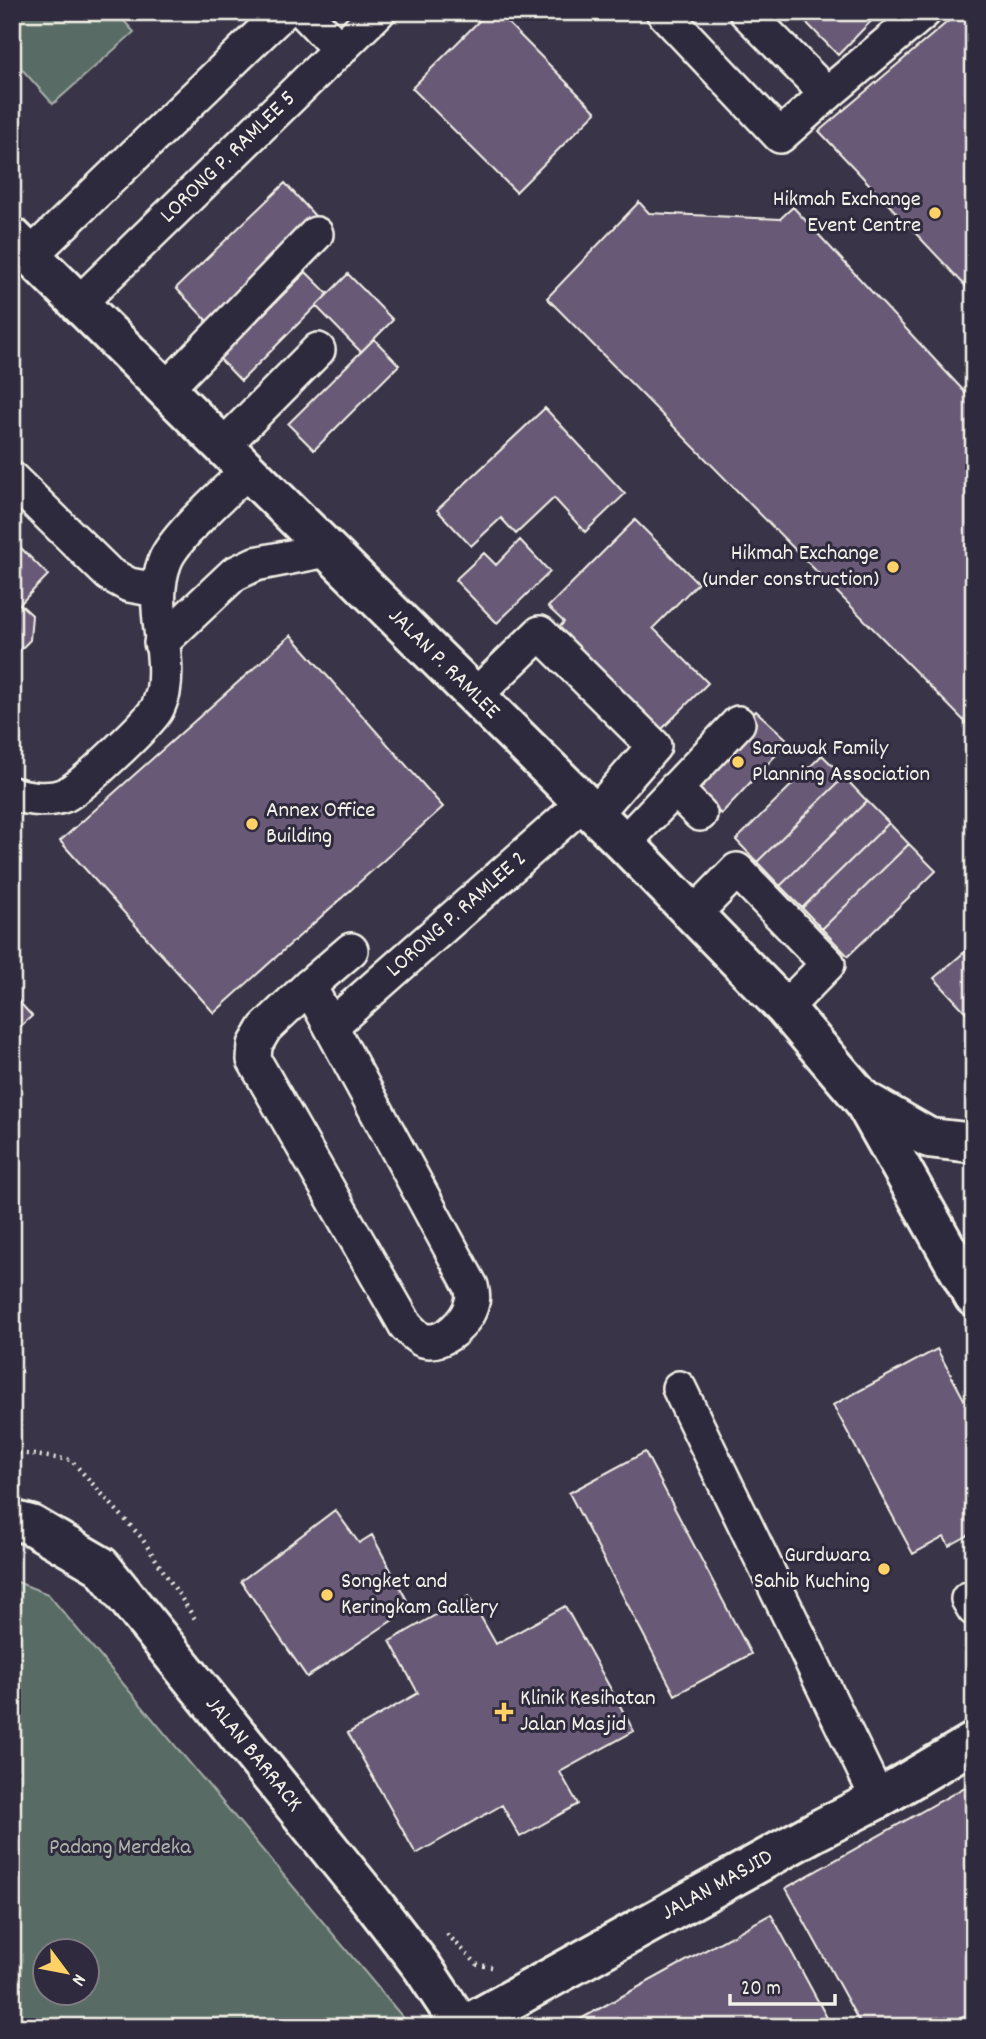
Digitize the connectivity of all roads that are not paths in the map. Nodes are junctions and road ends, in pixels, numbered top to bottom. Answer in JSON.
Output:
{"nodes":[{"id":1,"x":283,"y":12,"type":"edge"},
{"id":2,"x":304,"y":12,"type":"edge"},
{"id":3,"x":378,"y":12,"type":"edge"},
{"id":4,"x":663,"y":12,"type":"edge"},
{"id":5,"x":746,"y":12,"type":"edge"},
{"id":6,"x":924,"y":12,"type":"edge"},
{"id":7,"x":340,"y":50,"type":"junction"},
{"id":8,"x":827,"y":94,"type":"junction"},
{"id":9,"x":316,"y":234,"type":"dead end"},
{"id":10,"x":21,"y":247,"type":"edge"},
{"id":11,"x":78,"y":304,"type":"junction"},
{"id":12,"x":318,"y":350,"type":"dead end"},
{"id":13,"x":164,"y":390,"type":"junction"},
{"id":14,"x":235,"y":459,"type":"junction"},
{"id":15,"x":12,"y":479,"type":"edge"},
{"id":16,"x":327,"y":550,"type":"junction"},
{"id":17,"x":157,"y":590,"type":"junction"},
{"id":18,"x":161,"y":643,"type":"junction"},
{"id":19,"x":475,"y":696,"type":"junction"},
{"id":20,"x":738,"y":723,"type":"dead end"},
{"id":21,"x":675,"y":789,"type":"junction"},
{"id":22,"x":12,"y":794,"type":"edge"},
{"id":23,"x":589,"y":809,"type":"junction"},
{"id":24,"x":700,"y":814,"type":"dead end"},
{"id":25,"x":624,"y":843,"type":"junction"},
{"id":26,"x":695,"y":914,"type":"junction"},
{"id":27,"x":351,"y":950,"type":"dead end"},
{"id":28,"x":309,"y":986,"type":"junction"},
{"id":29,"x":785,"y":1008,"type":"junction"},
{"id":30,"x":331,"y":1026,"type":"junction"},
{"id":31,"x":863,"y":1100,"type":"junction"},
{"id":32,"x":974,"y":1143,"type":"edge"},
{"id":33,"x":974,"y":1297,"type":"edge"},
{"id":34,"x":679,"y":1388,"type":"dead end"},
{"id":35,"x":12,"y":1520,"type":"edge"},
{"id":36,"x":974,"y":1742,"type":"edge"},
{"id":37,"x":878,"y":1799,"type":"junction"},
{"id":38,"x":462,"y":2027,"type":"edge"}],
"edges":[{"from":1,"to":10,"type":"street"},
{"from":2,"to":7,"type":"street"},
{"from":3,"to":7,"type":"street","name":"LORONG P. RAMLEE 5"},
{"from":4,"to":8,"type":"street"},
{"from":5,"to":8,"type":"street"},
{"from":6,"to":8,"type":"street"},
{"from":7,"to":11,"type":"street","name":"LORONG P. RAMLEE 5"},
{"from":9,"to":13,"type":"street"},
{"from":10,"to":11,"type":"main road","name":"JALAN P. RAMLEE"},
{"from":11,"to":13,"type":"main road","name":"JALAN P. RAMLEE"},
{"from":12,"to":14,"type":"street"},
{"from":13,"to":14,"type":"main road","name":"JALAN P. RAMLEE"},
{"from":14,"to":16,"type":"main road","name":"JALAN P. RAMLEE"},
{"from":14,"to":17,"type":"street"},
{"from":15,"to":17,"type":"street"},
{"from":16,"to":18,"type":"street"},
{"from":16,"to":19,"type":"main road","name":"JALAN P. RAMLEE"},
{"from":17,"to":18,"type":"street"},
{"from":18,"to":22,"type":"street"},
{"from":19,"to":23,"type":"main road","name":"JALAN P. RAMLEE"},
{"from":19,"to":23,"type":"street","name":"LORONG P. RAMLEE 2"},
{"from":20,"to":21,"type":"street"},
{"from":21,"to":24,"type":"street"},
{"from":21,"to":25,"type":"street"},
{"from":23,"to":25,"type":"main road","name":"JALAN P. RAMLEE"},
{"from":23,"to":30,"type":"street","name":"LORONG P. RAMLEE 2"},
{"from":25,"to":26,"type":"main road","name":"JALAN P. RAMLEE"},
{"from":26,"to":29,"type":"main road","name":"JALAN P. RAMLEE"},
{"from":26,"to":29,"type":"street"},
{"from":27,"to":28,"type":"street"},
{"from":28,"to":30,"type":"street"},
{"from":28,"to":30,"type":"street"},
{"from":29,"to":31,"type":"main road","name":"JALAN P. RAMLEE"},
{"from":31,"to":32,"type":"main road","name":"JALAN P. RAMLEE"},
{"from":31,"to":33,"type":"main road","name":"JALAN P. RAMLEE"},
{"from":34,"to":37,"type":"street"},
{"from":35,"to":38,"type":"main road","name":"JALAN BARRACK"},
{"from":36,"to":37,"type":"main road","name":"JALAN MASJID"},
{"from":37,"to":38,"type":"main road","name":"JALAN MASJID"}]}
